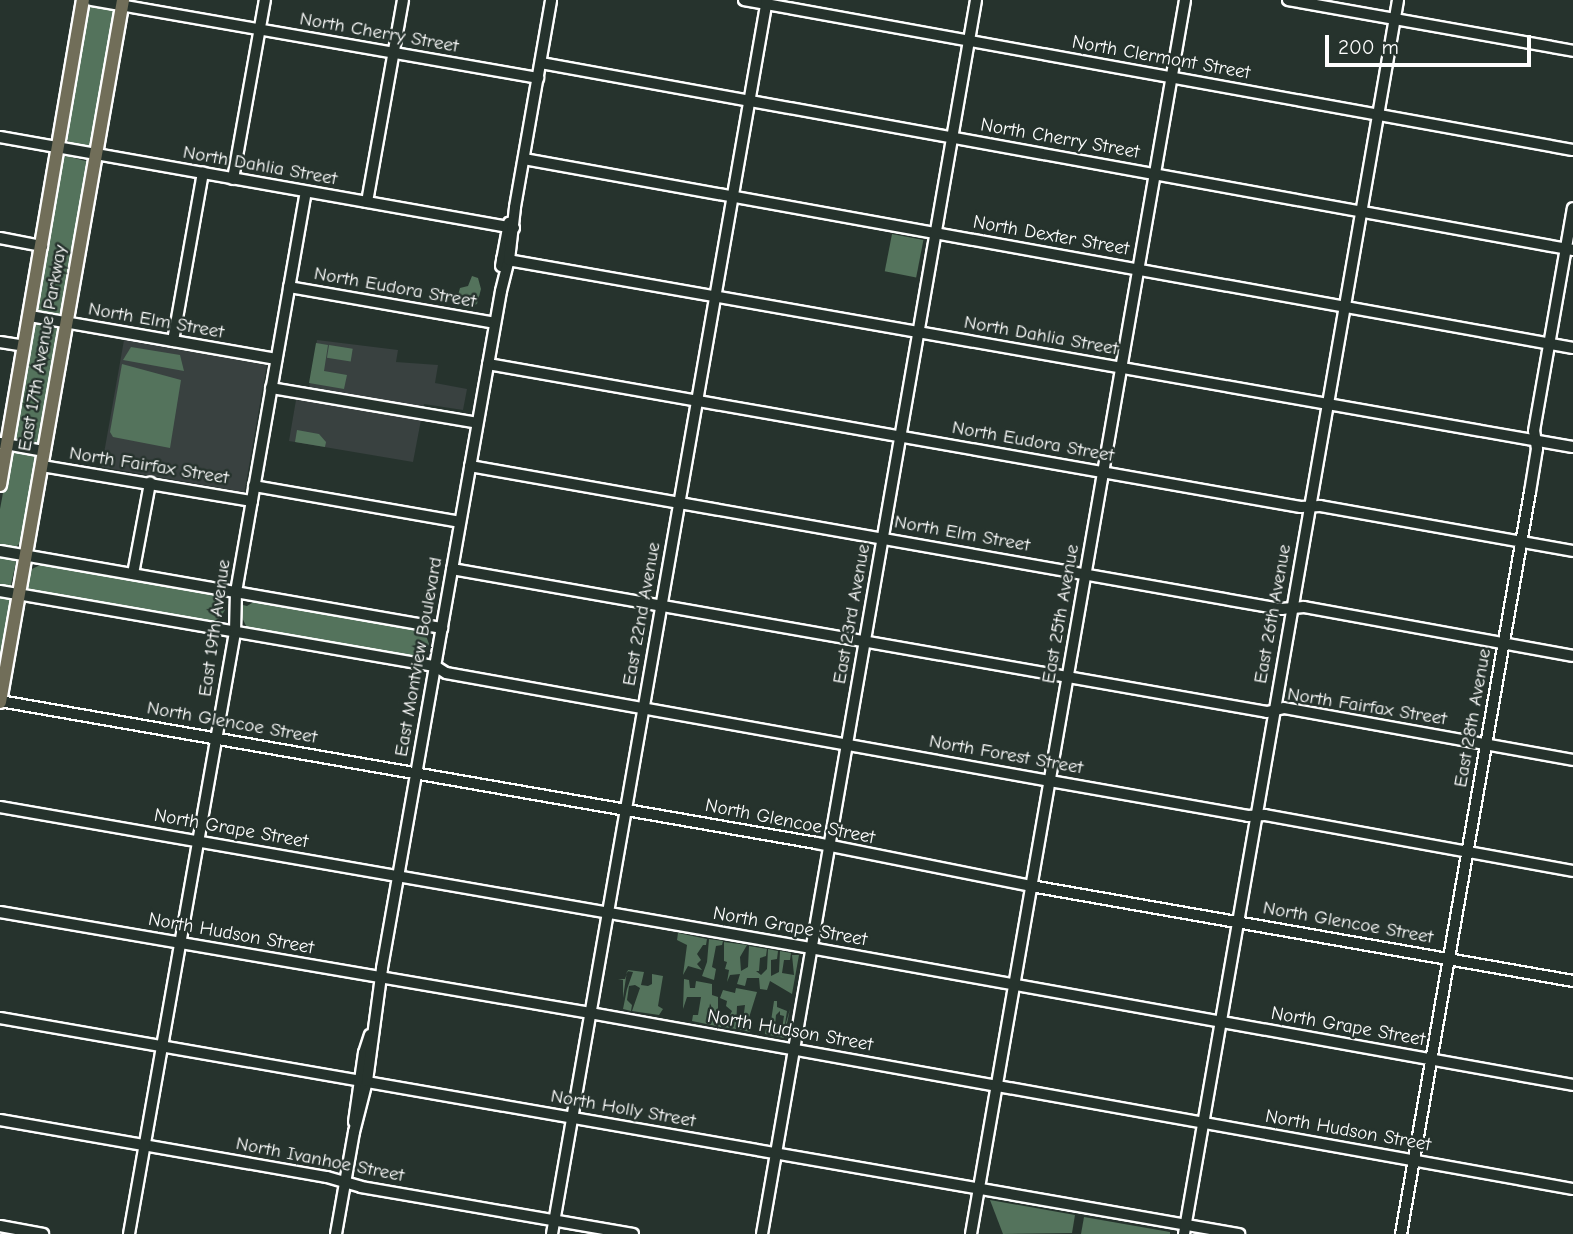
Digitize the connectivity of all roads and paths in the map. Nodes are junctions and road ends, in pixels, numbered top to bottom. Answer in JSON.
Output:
{"nodes":[{"id":1,"x":83,"y":0,"type":"edge"},
{"id":2,"x":91,"y":0,"type":"edge"},
{"id":3,"x":265,"y":0,"type":"edge"},
{"id":4,"x":403,"y":0,"type":"edge"},
{"id":5,"x":551,"y":0,"type":"edge"},
{"id":6,"x":744,"y":0,"type":"edge"},
{"id":7,"x":976,"y":0,"type":"edge"},
{"id":8,"x":1185,"y":0,"type":"edge"},
{"id":9,"x":1288,"y":0,"type":"edge"},
{"id":10,"x":1398,"y":0,"type":"edge"},
{"id":11,"x":766,"y":2,"type":"edge"},
{"id":12,"x":123,"y":3,"type":"edge"},
{"id":13,"x":1395,"y":19,"type":"junction"},
{"id":14,"x":260,"y":30,"type":"junction"},
{"id":15,"x":969,"y":41,"type":"junction"},
{"id":16,"x":1573,"y":51,"type":"edge"},
{"id":17,"x":394,"y":52,"type":"junction"},
{"id":18,"x":541,"y":63,"type":"junction"},
{"id":19,"x":538,"y":78,"type":"junction"},
{"id":20,"x":1171,"y":78,"type":"junction"},
{"id":21,"x":749,"y":100,"type":"junction"},
{"id":22,"x":1378,"y":116,"type":"junction"},
{"id":23,"x":0,"y":137,"type":"edge"},
{"id":24,"x":952,"y":137,"type":"junction"},
{"id":25,"x":59,"y":147,"type":"junction"},
{"id":26,"x":1573,"y":150,"type":"edge"},
{"id":27,"x":97,"y":154,"type":"junction"},
{"id":28,"x":524,"y":159,"type":"junction"},
{"id":29,"x":203,"y":173,"type":"junction"},
{"id":30,"x":1154,"y":173,"type":"junction"},
{"id":31,"x":233,"y":178,"type":"junction"},
{"id":32,"x":306,"y":192,"type":"junction"},
{"id":33,"x":733,"y":197,"type":"junction"},
{"id":34,"x":367,"y":202,"type":"junction"},
{"id":35,"x":1573,"y":208,"type":"edge"},
{"id":36,"x":1361,"y":212,"type":"junction"},
{"id":37,"x":511,"y":227,"type":"junction"},
{"id":38,"x":936,"y":233,"type":"junction"},
{"id":39,"x":0,"y":238,"type":"edge"},
{"id":40,"x":42,"y":246,"type":"junction"},
{"id":41,"x":1570,"y":249,"type":"edge"},
{"id":42,"x":505,"y":259,"type":"junction"},
{"id":43,"x":1138,"y":270,"type":"junction"},
{"id":44,"x":289,"y":287,"type":"junction"},
{"id":45,"x":715,"y":296,"type":"junction"},
{"id":46,"x":1345,"y":307,"type":"junction"},
{"id":47,"x":30,"y":316,"type":"junction"},
{"id":48,"x":66,"y":323,"type":"junction"},
{"id":49,"x":495,"y":323,"type":"junction"},
{"id":50,"x":919,"y":331,"type":"junction"},
{"id":51,"x":173,"y":341,"type":"junction"},
{"id":52,"x":0,"y":342,"type":"edge"},
{"id":53,"x":1550,"y":344,"type":"junction"},
{"id":54,"x":24,"y":346,"type":"junction"},
{"id":55,"x":1573,"y":348,"type":"edge"},
{"id":56,"x":276,"y":359,"type":"junction"},
{"id":57,"x":488,"y":364,"type":"junction"},
{"id":58,"x":1121,"y":368,"type":"junction"},
{"id":59,"x":271,"y":388,"type":"junction"},
{"id":60,"x":697,"y":401,"type":"junction"},
{"id":61,"x":1327,"y":405,"type":"junction"},
{"id":62,"x":477,"y":423,"type":"junction"},
{"id":63,"x":900,"y":436,"type":"junction"},
{"id":64,"x":1535,"y":440,"type":"junction"},
{"id":65,"x":4,"y":443,"type":"edge"},
{"id":66,"x":1573,"y":447,"type":"edge"},
{"id":67,"x":44,"y":451,"type":"junction"},
{"id":68,"x":42,"y":466,"type":"junction"},
{"id":69,"x":470,"y":466,"type":"junction"},
{"id":70,"x":1103,"y":472,"type":"junction"},
{"id":71,"x":149,"y":483,"type":"junction"},
{"id":72,"x":0,"y":485,"type":"edge"},
{"id":73,"x":254,"y":486,"type":"junction"},
{"id":74,"x":252,"y":501,"type":"junction"},
{"id":75,"x":679,"y":503,"type":"junction"},
{"id":76,"x":1310,"y":506,"type":"junction"},
{"id":77,"x":460,"y":522,"type":"junction"},
{"id":78,"x":882,"y":538,"type":"junction"},
{"id":79,"x":1521,"y":541,"type":"junction"},
{"id":80,"x":0,"y":551,"type":"edge"},
{"id":81,"x":1573,"y":551,"type":"edge"},
{"id":82,"x":26,"y":555,"type":"junction"},
{"id":83,"x":452,"y":569,"type":"junction"},
{"id":84,"x":133,"y":574,"type":"junction"},
{"id":85,"x":1086,"y":574,"type":"junction"},
{"id":86,"x":0,"y":591,"type":"edge"},
{"id":87,"x":236,"y":592,"type":"junction"},
{"id":88,"x":19,"y":594,"type":"junction"},
{"id":89,"x":662,"y":605,"type":"junction"},
{"id":90,"x":1292,"y":608,"type":"junction"},
{"id":91,"x":442,"y":628,"type":"junction"},
{"id":92,"x":235,"y":632,"type":"junction"},
{"id":93,"x":865,"y":640,"type":"junction"},
{"id":94,"x":1504,"y":643,"type":"junction"},
{"id":95,"x":1573,"y":656,"type":"edge"},
{"id":96,"x":435,"y":666,"type":"junction"},
{"id":97,"x":1068,"y":678,"type":"junction"},
{"id":98,"x":0,"y":702,"type":"edge"},
{"id":99,"x":643,"y":709,"type":"junction"},
{"id":100,"x":1274,"y":710,"type":"junction"},
{"id":101,"x":217,"y":738,"type":"junction"},
{"id":102,"x":847,"y":744,"type":"junction"},
{"id":103,"x":1486,"y":745,"type":"junction"},
{"id":104,"x":1573,"y":760,"type":"edge"},
{"id":105,"x":416,"y":773,"type":"junction"},
{"id":106,"x":1050,"y":781,"type":"junction"},
{"id":107,"x":0,"y":807,"type":"edge"},
{"id":108,"x":626,"y":810,"type":"junction"},
{"id":109,"x":1256,"y":815,"type":"junction"},
{"id":110,"x":199,"y":841,"type":"junction"},
{"id":111,"x":829,"y":846,"type":"junction"},
{"id":112,"x":1468,"y":852,"type":"junction"},
{"id":113,"x":1573,"y":871,"type":"edge"},
{"id":114,"x":398,"y":876,"type":"junction"},
{"id":115,"x":1031,"y":886,"type":"junction"},
{"id":116,"x":0,"y":912,"type":"edge"},
{"id":117,"x":608,"y":912,"type":"junction"},
{"id":118,"x":1238,"y":920,"type":"junction"},
{"id":119,"x":181,"y":943,"type":"junction"},
{"id":120,"x":811,"y":948,"type":"junction"},
{"id":121,"x":1449,"y":959,"type":"junction"},
{"id":122,"x":381,"y":978,"type":"junction"},
{"id":123,"x":1573,"y":981,"type":"edge"},
{"id":124,"x":1014,"y":985,"type":"junction"},
{"id":125,"x":590,"y":1013,"type":"junction"},
{"id":126,"x":0,"y":1018,"type":"edge"},
{"id":127,"x":1220,"y":1021,"type":"junction"},
{"id":128,"x":162,"y":1045,"type":"junction"},
{"id":129,"x":794,"y":1049,"type":"junction"},
{"id":130,"x":1431,"y":1060,"type":"junction"},
{"id":131,"x":363,"y":1081,"type":"junction"},
{"id":132,"x":1573,"y":1085,"type":"edge"},
{"id":133,"x":997,"y":1086,"type":"junction"},
{"id":134,"x":572,"y":1118,"type":"junction"},
{"id":135,"x":0,"y":1121,"type":"edge"},
{"id":136,"x":1202,"y":1123,"type":"junction"},
{"id":137,"x":145,"y":1145,"type":"junction"},
{"id":138,"x":775,"y":1153,"type":"junction"},
{"id":139,"x":1413,"y":1161,"type":"junction"},
{"id":140,"x":345,"y":1182,"type":"junction"},
{"id":141,"x":979,"y":1188,"type":"junction"},
{"id":142,"x":1573,"y":1189,"type":"edge"},
{"id":143,"x":554,"y":1220,"type":"junction"},
{"id":144,"x":0,"y":1226,"type":"edge"},
{"id":145,"x":1185,"y":1229,"type":"edge"},
{"id":146,"x":43,"y":1234,"type":"edge"},
{"id":147,"x":129,"y":1234,"type":"edge"},
{"id":148,"x":336,"y":1234,"type":"edge"},
{"id":149,"x":552,"y":1234,"type":"edge"},
{"id":150,"x":633,"y":1234,"type":"edge"},
{"id":151,"x":761,"y":1234,"type":"edge"},
{"id":152,"x":971,"y":1234,"type":"edge"},
{"id":153,"x":1239,"y":1234,"type":"edge"},
{"id":154,"x":1401,"y":1234,"type":"edge"}],
"edges":[{"from":1,"to":25,"type":"main road","name":"East 17th Avenue Parkway"},
{"from":2,"to":12,"type":"street","name":"North Cherry Street"},
{"from":3,"to":14,"type":"street"},
{"from":4,"to":17,"type":"street"},
{"from":5,"to":18,"type":"street","name":"East Montview Boulevard"},
{"from":6,"to":11,"type":"street","name":"North Clermont Street"},
{"from":7,"to":15,"type":"street","name":"East 23rd Avenue"},
{"from":8,"to":20,"type":"street","name":"East 25th Avenue"},
{"from":9,"to":13,"type":"street"},
{"from":10,"to":13,"type":"street","name":"East 26th Avenue"},
{"from":11,"to":15,"type":"street","name":"North Clermont Street"},
{"from":11,"to":21,"type":"street","name":"East 22nd Avenue"},
{"from":12,"to":14,"type":"street","name":"North Cherry Street"},
{"from":12,"to":27,"type":"main road","name":"East 17th Avenue Parkway"},
{"from":13,"to":16,"type":"street"},
{"from":13,"to":22,"type":"street","name":"East 26th Avenue"},
{"from":14,"to":17,"type":"street","name":"North Cherry Street"},
{"from":14,"to":31,"type":"street"},
{"from":15,"to":20,"type":"street","name":"North Clermont Street"},
{"from":15,"to":24,"type":"street","name":"East 23rd Avenue"},
{"from":17,"to":19,"type":"street","name":"North Cherry Street"},
{"from":17,"to":34,"type":"street"},
{"from":18,"to":19,"type":"street","name":"East Montview Boulevard"},
{"from":18,"to":21,"type":"street","name":"North Cherry Street"},
{"from":19,"to":28,"type":"street","name":"East Montview Boulevard"},
{"from":20,"to":22,"type":"street","name":"North Clermont Street"},
{"from":20,"to":30,"type":"street","name":"East 25th Avenue"},
{"from":21,"to":24,"type":"street","name":"North Cherry Street"},
{"from":21,"to":33,"type":"street","name":"East 22nd Avenue"},
{"from":22,"to":26,"type":"street","name":"North Clermont Street"},
{"from":22,"to":36,"type":"street","name":"East 26th Avenue"},
{"from":23,"to":25,"type":"street","name":"North Dahlia Street"},
{"from":24,"to":30,"type":"street","name":"North Cherry Street"},
{"from":24,"to":38,"type":"street","name":"East 23rd Avenue"},
{"from":25,"to":27,"type":"street","name":"North Dahlia Street"},
{"from":25,"to":40,"type":"main road","name":"East 17th Avenue Parkway"},
{"from":27,"to":29,"type":"street","name":"North Dahlia Street"},
{"from":27,"to":48,"type":"main road","name":"East 17th Avenue Parkway"},
{"from":28,"to":33,"type":"street","name":"North Dexter Street"},
{"from":28,"to":37,"type":"street","name":"East Montview Boulevard"},
{"from":29,"to":31,"type":"street","name":"North Dahlia Street"},
{"from":29,"to":51,"type":"street"},
{"from":30,"to":36,"type":"street","name":"North Cherry Street"},
{"from":30,"to":43,"type":"street","name":"East 25th Avenue"},
{"from":31,"to":32,"type":"street","name":"North Dahlia Street"},
{"from":32,"to":34,"type":"street","name":"North Dahlia Street"},
{"from":32,"to":44,"type":"street","name":"East 19th Avenue"},
{"from":33,"to":38,"type":"street","name":"North Dexter Street"},
{"from":33,"to":45,"type":"street","name":"East 22nd Avenue"},
{"from":34,"to":37,"type":"street","name":"North Dahlia Street"},
{"from":35,"to":41,"type":"street","name":"East 28th Avenue"},
{"from":36,"to":41,"type":"street","name":"North Cherry Street"},
{"from":36,"to":46,"type":"street","name":"East 26th Avenue"},
{"from":37,"to":42,"type":"street","name":"East Montview Boulevard"},
{"from":38,"to":43,"type":"street","name":"North Dexter Street"},
{"from":38,"to":50,"type":"street","name":"East 23rd Avenue"},
{"from":39,"to":40,"type":"street"},
{"from":40,"to":47,"type":"main road","name":"East 17th Avenue Parkway"},
{"from":41,"to":53,"type":"street","name":"East 28th Avenue"},
{"from":42,"to":45,"type":"street","name":"North Dahlia Street"},
{"from":42,"to":49,"type":"street","name":"East Montview Boulevard"},
{"from":43,"to":46,"type":"street","name":"North Dexter Street"},
{"from":43,"to":58,"type":"street","name":"East 25th Avenue"},
{"from":44,"to":49,"type":"street","name":"North Eudora Street"},
{"from":44,"to":56,"type":"street","name":"East 19th Avenue"},
{"from":45,"to":50,"type":"street","name":"North Dahlia Street"},
{"from":45,"to":60,"type":"street","name":"East 22nd Avenue"},
{"from":46,"to":53,"type":"street","name":"North Dexter Street"},
{"from":46,"to":61,"type":"street","name":"East 26th Avenue"},
{"from":47,"to":48,"type":"street","name":"North Elm Street"},
{"from":47,"to":54,"type":"main road","name":"East 17th Avenue Parkway"},
{"from":48,"to":51,"type":"street","name":"North Elm Street"},
{"from":48,"to":67,"type":"main road","name":"East 17th Avenue Parkway"},
{"from":49,"to":57,"type":"street","name":"East Montview Boulevard"},
{"from":50,"to":58,"type":"street","name":"North Dahlia Street"},
{"from":50,"to":63,"type":"street","name":"East 23rd Avenue"},
{"from":51,"to":56,"type":"street","name":"North Elm Street"},
{"from":52,"to":54,"type":"street"},
{"from":53,"to":55,"type":"street","name":"North Dexter Street"},
{"from":53,"to":64,"type":"street","name":"East 28th Avenue"},
{"from":54,"to":65,"type":"main road","name":"East 17th Avenue Parkway"},
{"from":56,"to":59,"type":"street","name":"East 19th Avenue"},
{"from":57,"to":60,"type":"street","name":"North Eudora Street"},
{"from":57,"to":62,"type":"street","name":"East Montview Boulevard"},
{"from":58,"to":61,"type":"street","name":"North Dahlia Street"},
{"from":58,"to":70,"type":"street","name":"East 25th Avenue"},
{"from":59,"to":62,"type":"street"},
{"from":59,"to":73,"type":"street","name":"East 19th Avenue"},
{"from":60,"to":63,"type":"street","name":"North Eudora Street"},
{"from":60,"to":75,"type":"street","name":"East 22nd Avenue"},
{"from":61,"to":64,"type":"street","name":"North Dahlia Street"},
{"from":61,"to":76,"type":"street","name":"East 26th Avenue"},
{"from":62,"to":69,"type":"street","name":"East Montview Boulevard"},
{"from":63,"to":70,"type":"street","name":"North Eudora Street"},
{"from":63,"to":78,"type":"street","name":"East 23rd Avenue"},
{"from":64,"to":66,"type":"street","name":"North Dahlia Street"},
{"from":64,"to":79,"type":"street","name":"East 28th Avenue"},
{"from":65,"to":67,"type":"street","name":"North Fairfax Street"},
{"from":65,"to":72,"type":"main road","name":"East 17th Avenue Parkway"},
{"from":67,"to":68,"type":"main road","name":"East 17th Avenue Parkway"},
{"from":68,"to":71,"type":"street","name":"North Fairfax Street"},
{"from":68,"to":82,"type":"main road","name":"East 17th Avenue Parkway"},
{"from":69,"to":75,"type":"street","name":"North Elm Street"},
{"from":69,"to":77,"type":"street","name":"East Montview Boulevard"},
{"from":70,"to":76,"type":"street","name":"North Eudora Street"},
{"from":70,"to":85,"type":"street","name":"East 25th Avenue"},
{"from":71,"to":74,"type":"street","name":"North Fairfax Street"},
{"from":71,"to":84,"type":"street"},
{"from":73,"to":74,"type":"street","name":"East 19th Avenue"},
{"from":73,"to":77,"type":"street","name":"North Fairfax Street"},
{"from":74,"to":87,"type":"street","name":"East 19th Avenue"},
{"from":75,"to":78,"type":"street","name":"North Elm Street"},
{"from":75,"to":89,"type":"street","name":"East 22nd Avenue"},
{"from":76,"to":79,"type":"street","name":"North Eudora Street"},
{"from":76,"to":90,"type":"street","name":"East 26th Avenue"},
{"from":77,"to":83,"type":"street","name":"East Montview Boulevard"},
{"from":78,"to":85,"type":"street","name":"North Elm Street"},
{"from":78,"to":93,"type":"street","name":"East 23rd Avenue"},
{"from":79,"to":81,"type":"street","name":"North Eudora Street"},
{"from":79,"to":94,"type":"street","name":"East 28th Avenue"},
{"from":80,"to":82,"type":"street"},
{"from":82,"to":84,"type":"street"},
{"from":82,"to":88,"type":"main road","name":"East 17th Avenue Parkway"},
{"from":83,"to":89,"type":"street","name":"North Fairfax Street"},
{"from":83,"to":91,"type":"street","name":"East Montview Boulevard"},
{"from":84,"to":87,"type":"street"},
{"from":85,"to":90,"type":"street","name":"North Elm Street"},
{"from":85,"to":97,"type":"street","name":"East 25th Avenue"},
{"from":86,"to":88,"type":"street","name":"North Forest Street"},
{"from":87,"to":91,"type":"street"},
{"from":87,"to":92,"type":"street","name":"East 19th Avenue"},
{"from":88,"to":92,"type":"street","name":"North Forest Street"},
{"from":88,"to":98,"type":"main road","name":"East 17th Avenue Parkway"},
{"from":89,"to":93,"type":"street","name":"North Fairfax Street"},
{"from":89,"to":99,"type":"street","name":"East 22nd Avenue"},
{"from":90,"to":94,"type":"street","name":"North Elm Street"},
{"from":90,"to":100,"type":"street","name":"East 26th Avenue"},
{"from":91,"to":96,"type":"street","name":"East Montview Boulevard"},
{"from":92,"to":96,"type":"street","name":"North Forest Street"},
{"from":92,"to":101,"type":"street","name":"East 19th Avenue"},
{"from":93,"to":97,"type":"street","name":"North Fairfax Street"},
{"from":93,"to":102,"type":"street","name":"East 23rd Avenue"},
{"from":94,"to":95,"type":"street","name":"North Elm Street"},
{"from":94,"to":103,"type":"street","name":"East 28th Avenue"},
{"from":96,"to":99,"type":"street","name":"North Forest Street"},
{"from":96,"to":105,"type":"street","name":"East Montview Boulevard"},
{"from":97,"to":100,"type":"street","name":"North Fairfax Street"},
{"from":97,"to":106,"type":"street","name":"East 25th Avenue"},
{"from":98,"to":101,"type":"street","name":"North Glencoe Street"},
{"from":99,"to":102,"type":"street","name":"North Forest Street"},
{"from":99,"to":108,"type":"street","name":"East 22nd Avenue"},
{"from":100,"to":103,"type":"street","name":"North Fairfax Street"},
{"from":100,"to":109,"type":"street","name":"East 26th Avenue"},
{"from":101,"to":105,"type":"street","name":"North Glencoe Street"},
{"from":101,"to":110,"type":"street","name":"East 19th Avenue"},
{"from":102,"to":106,"type":"street","name":"North Forest Street"},
{"from":102,"to":111,"type":"street","name":"East 23rd Avenue"},
{"from":103,"to":104,"type":"street","name":"North Fairfax Street"},
{"from":103,"to":112,"type":"street","name":"East 28th Avenue"},
{"from":105,"to":108,"type":"street","name":"North Glencoe Street"},
{"from":105,"to":114,"type":"street","name":"East Montview Boulevard"},
{"from":106,"to":109,"type":"street","name":"North Forest Street"},
{"from":106,"to":115,"type":"street","name":"East 25th Avenue"},
{"from":107,"to":110,"type":"street","name":"North Grape Street"},
{"from":108,"to":111,"type":"street","name":"North Glencoe Street"},
{"from":108,"to":117,"type":"street","name":"East 22nd Avenue"},
{"from":109,"to":112,"type":"street","name":"North Forest Street"},
{"from":109,"to":118,"type":"street","name":"East 26th Avenue"},
{"from":110,"to":114,"type":"street","name":"North Grape Street"},
{"from":110,"to":119,"type":"street","name":"East 19th Avenue"},
{"from":111,"to":115,"type":"street","name":"North Glencoe Street"},
{"from":111,"to":120,"type":"street","name":"East 23rd Avenue"},
{"from":112,"to":113,"type":"street","name":"North Forest Street"},
{"from":112,"to":121,"type":"street","name":"East 28th Avenue"},
{"from":114,"to":117,"type":"street","name":"North Grape Street"},
{"from":114,"to":122,"type":"street","name":"East Montview Boulevard"},
{"from":115,"to":118,"type":"street","name":"North Glencoe Street"},
{"from":115,"to":124,"type":"street","name":"East 25th Avenue"},
{"from":116,"to":119,"type":"street","name":"North Hudson Street"},
{"from":117,"to":120,"type":"street","name":"North Grape Street"},
{"from":117,"to":125,"type":"street","name":"East 22nd Avenue"},
{"from":118,"to":121,"type":"street","name":"North Glencoe Street"},
{"from":118,"to":127,"type":"street","name":"East 26th Avenue"},
{"from":119,"to":122,"type":"street","name":"North Hudson Street"},
{"from":119,"to":128,"type":"street","name":"East 19th Avenue"},
{"from":120,"to":124,"type":"street","name":"North Grape Street"},
{"from":120,"to":129,"type":"street","name":"East 23rd Avenue"},
{"from":121,"to":123,"type":"street","name":"North Glencoe Street"},
{"from":121,"to":130,"type":"street","name":"East 28th Avenue"},
{"from":122,"to":125,"type":"street","name":"North Hudson Street"},
{"from":122,"to":131,"type":"street","name":"East Montview Boulevard"},
{"from":124,"to":127,"type":"street","name":"North Grape Street"},
{"from":124,"to":133,"type":"street","name":"East 25th Avenue"},
{"from":125,"to":129,"type":"street","name":"North Hudson Street"},
{"from":125,"to":134,"type":"street","name":"East 22nd Avenue"},
{"from":126,"to":128,"type":"street","name":"North Holly Street"},
{"from":127,"to":130,"type":"street","name":"North Grape Street"},
{"from":127,"to":136,"type":"street","name":"East 26th Avenue"},
{"from":128,"to":131,"type":"street","name":"North Holly Street"},
{"from":128,"to":137,"type":"street","name":"East 19th Avenue"},
{"from":129,"to":133,"type":"street","name":"North Hudson Street"},
{"from":129,"to":138,"type":"street","name":"East 23rd Avenue"},
{"from":130,"to":132,"type":"street","name":"North Grape Street"},
{"from":130,"to":139,"type":"street","name":"East 28th Avenue"},
{"from":131,"to":134,"type":"street","name":"North Holly Street"},
{"from":131,"to":140,"type":"street","name":"East Montview Boulevard"},
{"from":133,"to":136,"type":"street","name":"North Hudson Street"},
{"from":133,"to":141,"type":"street","name":"East 25th Avenue"},
{"from":134,"to":138,"type":"street","name":"North Holly Street"},
{"from":134,"to":143,"type":"street","name":"East 22nd Avenue"},
{"from":135,"to":137,"type":"street","name":"North Ivanhoe Street"},
{"from":136,"to":139,"type":"street","name":"North Hudson Street"},
{"from":136,"to":145,"type":"street","name":"East 26th Avenue"},
{"from":137,"to":140,"type":"street","name":"North Ivanhoe Street"},
{"from":137,"to":147,"type":"street","name":"East 19th Avenue"},
{"from":138,"to":141,"type":"street","name":"North Holly Street"},
{"from":138,"to":151,"type":"street","name":"East 23rd Avenue"},
{"from":139,"to":142,"type":"street","name":"North Hudson Street"},
{"from":139,"to":154,"type":"street","name":"East 28th Avenue"},
{"from":140,"to":143,"type":"street","name":"North Ivanhoe Street"},
{"from":140,"to":148,"type":"street","name":"East Montview Boulevard"},
{"from":141,"to":145,"type":"street","name":"North Holly Street"},
{"from":141,"to":152,"type":"street","name":"East 25th Avenue"},
{"from":143,"to":149,"type":"street","name":"East 22nd Avenue"},
{"from":143,"to":150,"type":"street","name":"North Ivanhoe Street"},
{"from":144,"to":146,"type":"street"},
{"from":145,"to":153,"type":"street","name":"North Holly Street"}]}
